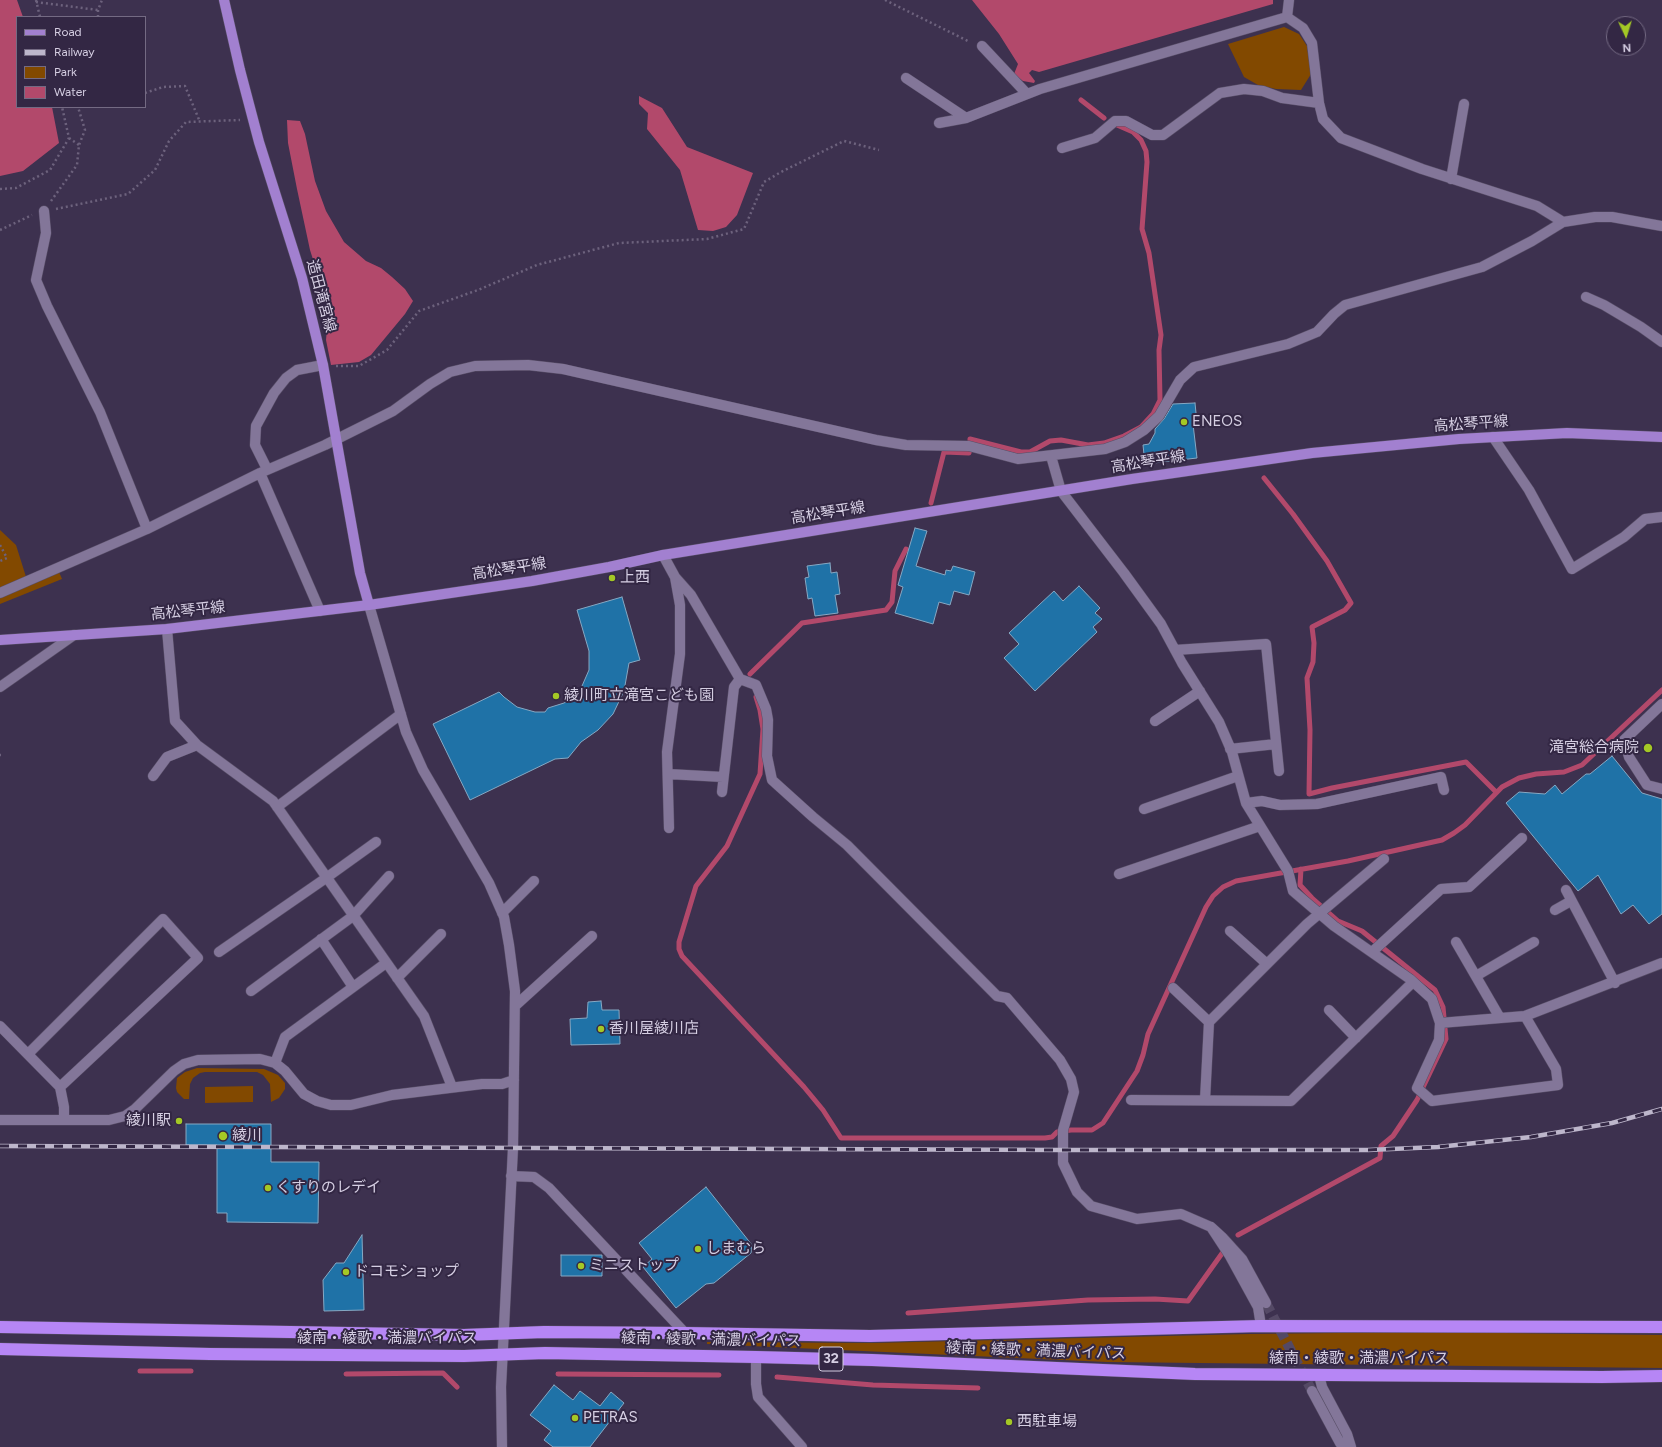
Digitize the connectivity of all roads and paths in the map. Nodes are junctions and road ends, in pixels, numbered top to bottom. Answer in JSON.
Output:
{"nodes":[{"id":1,"x":102,"y":0,"type":"edge"},
{"id":2,"x":224,"y":0,"type":"edge"},
{"id":3,"x":885,"y":0,"type":"edge"},
{"id":4,"x":1290,"y":0,"type":"edge"},
{"id":5,"x":36,"y":1,"type":"edge"},
{"id":6,"x":98,"y":10,"type":"junction"},
{"id":7,"x":40,"y":16,"type":"edge"},
{"id":8,"x":98,"y":16,"type":"edge"},
{"id":9,"x":1287,"y":17,"type":"junction"},
{"id":10,"x":982,"y":46,"type":"joint"},
{"id":11,"x":906,"y":78,"type":"dead end"},
{"id":12,"x":146,"y":93,"type":"edge"},
{"id":13,"x":1027,"y":94,"type":"junction"},
{"id":14,"x":1319,"y":103,"type":"junction"},
{"id":15,"x":1464,"y":104,"type":"dead end"},
{"id":16,"x":62,"y":108,"type":"edge"},
{"id":17,"x":78,"y":108,"type":"edge"},
{"id":18,"x":966,"y":118,"type":"junction"},
{"id":19,"x":241,"y":120,"type":"dead end"},
{"id":20,"x":200,"y":122,"type":"junction"},
{"id":21,"x":940,"y":123,"type":"dead end"},
{"id":22,"x":69,"y":138,"type":"junction"},
{"id":23,"x":79,"y":145,"type":"junction"},
{"id":24,"x":1062,"y":148,"type":"dead end"},
{"id":25,"x":879,"y":150,"type":"dead end"},
{"id":26,"x":1452,"y":179,"type":"junction"},
{"id":27,"x":0,"y":189,"type":"edge"},
{"id":28,"x":44,"y":211,"type":"junction"},
{"id":29,"x":1563,"y":222,"type":"junction"},
{"id":30,"x":1662,"y":226,"type":"edge"},
{"id":31,"x":0,"y":230,"type":"edge"},
{"id":32,"x":1586,"y":297,"type":"dead end"},
{"id":33,"x":1662,"y":342,"type":"edge"},
{"id":34,"x":323,"y":365,"type":"junction"},
{"id":35,"x":1662,"y":436,"type":"edge"},
{"id":36,"x":1493,"y":437,"type":"junction"},
{"id":37,"x":336,"y":439,"type":"junction"},
{"id":38,"x":1051,"y":456,"type":"junction"},
{"id":39,"x":263,"y":471,"type":"junction"},
{"id":40,"x":1060,"y":491,"type":"junction"},
{"id":41,"x":1662,"y":517,"type":"edge"},
{"id":42,"x":147,"y":529,"type":"junction"},
{"id":43,"x":0,"y":545,"type":"edge"},
{"id":44,"x":663,"y":555,"type":"junction"},
{"id":45,"x":0,"y":561,"type":"edge"},
{"id":46,"x":675,"y":577,"type":"junction"},
{"id":47,"x":0,"y":592,"type":"edge"},
{"id":48,"x":369,"y":605,"type":"junction"},
{"id":49,"x":320,"y":611,"type":"junction"},
{"id":50,"x":167,"y":629,"type":"junction"},
{"id":51,"x":74,"y":635,"type":"junction"},
{"id":52,"x":0,"y":640,"type":"edge"},
{"id":53,"x":1175,"y":650,"type":"junction"},
{"id":54,"x":740,"y":679,"type":"junction"},
{"id":55,"x":0,"y":687,"type":"edge"},
{"id":56,"x":1200,"y":691,"type":"junction"},
{"id":57,"x":1662,"y":704,"type":"edge"},
{"id":58,"x":401,"y":714,"type":"junction"},
{"id":59,"x":1155,"y":721,"type":"dead end"},
{"id":60,"x":1276,"y":744,"type":"junction"},
{"id":61,"x":197,"y":745,"type":"junction"},
{"id":62,"x":1230,"y":749,"type":"junction"},
{"id":63,"x":1279,"y":771,"type":"dead end"},
{"id":64,"x":668,"y":774,"type":"junction"},
{"id":65,"x":152,"y":776,"type":"dead end"},
{"id":66,"x":1238,"y":776,"type":"junction"},
{"id":67,"x":724,"y":777,"type":"junction"},
{"id":68,"x":1662,"y":789,"type":"edge"},
{"id":69,"x":1444,"y":790,"type":"dead end"},
{"id":70,"x":722,"y":792,"type":"dead end"},
{"id":71,"x":1246,"y":803,"type":"junction"},
{"id":72,"x":277,"y":807,"type":"junction"},
{"id":73,"x":1144,"y":808,"type":"dead end"},
{"id":74,"x":1260,"y":826,"type":"junction"},
{"id":75,"x":669,"y":828,"type":"dead end"},
{"id":76,"x":1522,"y":838,"type":"dead end"},
{"id":77,"x":376,"y":842,"type":"dead end"},
{"id":78,"x":1384,"y":859,"type":"dead end"},
{"id":79,"x":1118,"y":874,"type":"dead end"},
{"id":80,"x":389,"y":876,"type":"dead end"},
{"id":81,"x":326,"y":878,"type":"junction"},
{"id":82,"x":534,"y":881,"type":"dead end"},
{"id":83,"x":1566,"y":890,"type":"dead end"},
{"id":84,"x":1571,"y":901,"type":"junction"},
{"id":85,"x":1556,"y":910,"type":"dead end"},
{"id":86,"x":1322,"y":911,"type":"junction"},
{"id":87,"x":502,"y":913,"type":"junction"},
{"id":88,"x":353,"y":916,"type":"junction"},
{"id":89,"x":1230,"y":931,"type":"dead end"},
{"id":90,"x":441,"y":934,"type":"dead end"},
{"id":91,"x":592,"y":936,"type":"dead end"},
{"id":92,"x":321,"y":939,"type":"junction"},
{"id":93,"x":1456,"y":942,"type":"dead end"},
{"id":94,"x":1534,"y":942,"type":"dead end"},
{"id":95,"x":1377,"y":948,"type":"junction"},
{"id":96,"x":219,"y":952,"type":"dead end"},
{"id":97,"x":386,"y":963,"type":"junction"},
{"id":98,"x":1662,"y":963,"type":"edge"},
{"id":99,"x":1266,"y":964,"type":"junction"},
{"id":100,"x":1476,"y":976,"type":"junction"},
{"id":101,"x":397,"y":978,"type":"junction"},
{"id":102,"x":1414,"y":982,"type":"junction"},
{"id":103,"x":1615,"y":983,"type":"junction"},
{"id":104,"x":353,"y":987,"type":"junction"},
{"id":105,"x":1173,"y":988,"type":"dead end"},
{"id":106,"x":251,"y":991,"type":"dead end"},
{"id":107,"x":515,"y":1006,"type":"junction"},
{"id":108,"x":1329,"y":1010,"type":"dead end"},
{"id":109,"x":1525,"y":1016,"type":"junction"},
{"id":110,"x":1500,"y":1018,"type":"junction"},
{"id":111,"x":1209,"y":1022,"type":"junction"},
{"id":112,"x":1444,"y":1022,"type":"junction"},
{"id":113,"x":0,"y":1026,"type":"edge"},
{"id":114,"x":1356,"y":1038,"type":"junction"},
{"id":115,"x":28,"y":1054,"type":"junction"},
{"id":116,"x":275,"y":1063,"type":"junction"},
{"id":117,"x":514,"y":1080,"type":"junction"},
{"id":118,"x":60,"y":1087,"type":"junction"},
{"id":119,"x":452,"y":1087,"type":"junction"},
{"id":120,"x":1130,"y":1100,"type":"dead end"},
{"id":121,"x":1205,"y":1100,"type":"junction"},
{"id":122,"x":0,"y":1120,"type":"edge"},
{"id":123,"x":64,"y":1120,"type":"junction"},
{"id":124,"x":511,"y":1176,"type":"junction"},
{"id":125,"x":1211,"y":1227,"type":"junction"},
{"id":126,"x":1266,"y":1303,"type":"tunnel mouth"},
{"id":127,"x":1261,"y":1326,"type":"junction"},
{"id":128,"x":0,"y":1327,"type":"edge"},
{"id":129,"x":1662,"y":1327,"type":"edge"},
{"id":130,"x":504,"y":1333,"type":"junction"},
{"id":131,"x":685,"y":1333,"type":"junction"},
{"id":132,"x":0,"y":1349,"type":"edge"},
{"id":133,"x":503,"y":1354,"type":"junction"},
{"id":134,"x":756,"y":1357,"type":"junction"},
{"id":135,"x":1319,"y":1375,"type":"junction"},
{"id":136,"x":1662,"y":1376,"type":"edge"},
{"id":137,"x":1312,"y":1391,"type":"tunnel mouth"},
{"id":138,"x":502,"y":1447,"type":"edge"},
{"id":139,"x":802,"y":1447,"type":"edge"},
{"id":140,"x":1346,"y":1447,"type":"edge"},
{"id":141,"x":1351,"y":1447,"type":"edge"}],
"edges":[{"from":1,"to":6,"type":"path"},
{"from":2,"to":34,"type":"main road","name":"造田滝宮線"},
{"from":3,"to":10,"type":"path"},
{"from":4,"to":9,"type":"street"},
{"from":5,"to":6,"type":"path"},
{"from":5,"to":7,"type":"path"},
{"from":6,"to":8,"type":"path"},
{"from":9,"to":13,"type":"street"},
{"from":9,"to":14,"type":"street"},
{"from":10,"to":13,"type":"street"},
{"from":11,"to":18,"type":"street"},
{"from":12,"to":20,"type":"path"},
{"from":13,"to":18,"type":"street"},
{"from":14,"to":24,"type":"street"},
{"from":14,"to":26,"type":"street"},
{"from":15,"to":26,"type":"street"},
{"from":16,"to":22,"type":"path"},
{"from":17,"to":23,"type":"path"},
{"from":18,"to":21,"type":"street"},
{"from":19,"to":20,"type":"path"},
{"from":20,"to":28,"type":"path"},
{"from":22,"to":23,"type":"path"},
{"from":22,"to":27,"type":"path"},
{"from":23,"to":28,"type":"path"},
{"from":25,"to":34,"type":"path"},
{"from":26,"to":29,"type":"street"},
{"from":28,"to":31,"type":"path"},
{"from":28,"to":42,"type":"street"},
{"from":29,"to":30,"type":"street"},
{"from":29,"to":38,"type":"street"},
{"from":32,"to":33,"type":"street"},
{"from":34,"to":37,"type":"main road","name":"造田滝宮線"},
{"from":34,"to":39,"type":"street"},
{"from":35,"to":36,"type":"main road","name":"高松琴平線"},
{"from":36,"to":40,"type":"main road","name":"高松琴平線"},
{"from":36,"to":41,"type":"street"},
{"from":37,"to":38,"type":"street"},
{"from":37,"to":39,"type":"street"},
{"from":37,"to":48,"type":"main road","name":"造田滝宮線"},
{"from":38,"to":40,"type":"street"},
{"from":39,"to":42,"type":"street"},
{"from":39,"to":49,"type":"street"},
{"from":40,"to":44,"type":"main road","name":"高松琴平線"},
{"from":40,"to":53,"type":"street"},
{"from":42,"to":47,"type":"street"},
{"from":43,"to":45,"type":"path"},
{"from":44,"to":46,"type":"street"},
{"from":44,"to":48,"type":"main road","name":"高松琴平線"},
{"from":46,"to":54,"type":"street"},
{"from":46,"to":64,"type":"street"},
{"from":48,"to":49,"type":"main road","name":"高松琴平線"},
{"from":48,"to":58,"type":"street"},
{"from":49,"to":50,"type":"main road","name":"高松琴平線"},
{"from":50,"to":51,"type":"main road","name":"高松琴平線"},
{"from":50,"to":61,"type":"street"},
{"from":51,"to":52,"type":"main road","name":"高松琴平線"},
{"from":51,"to":55,"type":"street"},
{"from":53,"to":56,"type":"street"},
{"from":53,"to":60,"type":"street"},
{"from":54,"to":67,"type":"street"},
{"from":54,"to":125,"type":"street"},
{"from":56,"to":59,"type":"street"},
{"from":56,"to":62,"type":"street"},
{"from":57,"to":68,"type":"street"},
{"from":58,"to":72,"type":"street"},
{"from":58,"to":87,"type":"street"},
{"from":60,"to":62,"type":"street"},
{"from":60,"to":63,"type":"street"},
{"from":61,"to":65,"type":"street"},
{"from":61,"to":72,"type":"street"},
{"from":62,"to":66,"type":"street"},
{"from":64,"to":67,"type":"street"},
{"from":64,"to":75,"type":"street"},
{"from":66,"to":71,"type":"street"},
{"from":66,"to":73,"type":"street"},
{"from":67,"to":70,"type":"street"},
{"from":69,"to":71,"type":"street"},
{"from":71,"to":74,"type":"street"},
{"from":72,"to":81,"type":"street"},
{"from":74,"to":79,"type":"street"},
{"from":74,"to":86,"type":"street"},
{"from":76,"to":95,"type":"street"},
{"from":77,"to":81,"type":"street"},
{"from":78,"to":86,"type":"street"},
{"from":80,"to":88,"type":"street"},
{"from":81,"to":88,"type":"street"},
{"from":81,"to":96,"type":"street"},
{"from":82,"to":87,"type":"street"},
{"from":83,"to":84,"type":"street"},
{"from":84,"to":85,"type":"street"},
{"from":84,"to":103,"type":"street"},
{"from":86,"to":95,"type":"street"},
{"from":86,"to":99,"type":"street"},
{"from":87,"to":107,"type":"street"},
{"from":88,"to":92,"type":"street"},
{"from":88,"to":97,"type":"street"},
{"from":89,"to":99,"type":"street"},
{"from":90,"to":101,"type":"street"},
{"from":91,"to":107,"type":"street"},
{"from":92,"to":104,"type":"street"},
{"from":92,"to":106,"type":"street"},
{"from":93,"to":100,"type":"street"},
{"from":94,"to":100,"type":"street"},
{"from":95,"to":102,"type":"street"},
{"from":97,"to":101,"type":"street"},
{"from":97,"to":104,"type":"street"},
{"from":98,"to":103,"type":"street"},
{"from":99,"to":111,"type":"street"},
{"from":100,"to":110,"type":"street"},
{"from":101,"to":119,"type":"street"},
{"from":102,"to":112,"type":"street"},
{"from":102,"to":114,"type":"street"},
{"from":103,"to":109,"type":"street"},
{"from":104,"to":116,"type":"street"},
{"from":105,"to":111,"type":"street"},
{"from":107,"to":117,"type":"street"},
{"from":108,"to":114,"type":"street"},
{"from":109,"to":110,"type":"street"},
{"from":109,"to":112,"type":"street"},
{"from":110,"to":112,"type":"street"},
{"from":111,"to":121,"type":"street"},
{"from":113,"to":115,"type":"street"},
{"from":114,"to":121,"type":"street"},
{"from":115,"to":118,"type":"street"},
{"from":115,"to":118,"type":"street"},
{"from":116,"to":119,"type":"street"},
{"from":116,"to":123,"type":"street"},
{"from":117,"to":119,"type":"street"},
{"from":117,"to":124,"type":"street"},
{"from":118,"to":123,"type":"street"},
{"from":120,"to":121,"type":"street"},
{"from":122,"to":123,"type":"street"},
{"from":124,"to":130,"type":"street"},
{"from":124,"to":131,"type":"street"},
{"from":125,"to":126,"type":"street"},
{"from":125,"to":127,"type":"street"},
{"from":127,"to":129,"type":"highway","name":"綾南・綾歌・満濃バイパス","number":"32"},
{"from":127,"to":131,"type":"highway","name":"綾南・綾歌・満濃バイパス","number":"32"},
{"from":128,"to":130,"type":"highway","name":"綾南・綾歌・満濃バイパス","number":"32"},
{"from":130,"to":131,"type":"highway","name":"綾南・綾歌・満濃バイパス","number":"32"},
{"from":130,"to":133,"type":"street"},
{"from":132,"to":133,"type":"highway","name":"綾南・綾歌・満濃バイパス","number":"32"},
{"from":133,"to":134,"type":"highway","name":"綾南・綾歌・満濃バイパス","number":"32"},
{"from":133,"to":138,"type":"street"},
{"from":134,"to":135,"type":"highway","name":"綾南・綾歌・満濃バイパス","number":"32"},
{"from":134,"to":139,"type":"street"},
{"from":135,"to":136,"type":"highway","name":"綾南・綾歌・満濃バイパス","number":"32"},
{"from":135,"to":141,"type":"street"},
{"from":137,"to":140,"type":"street"}]}
